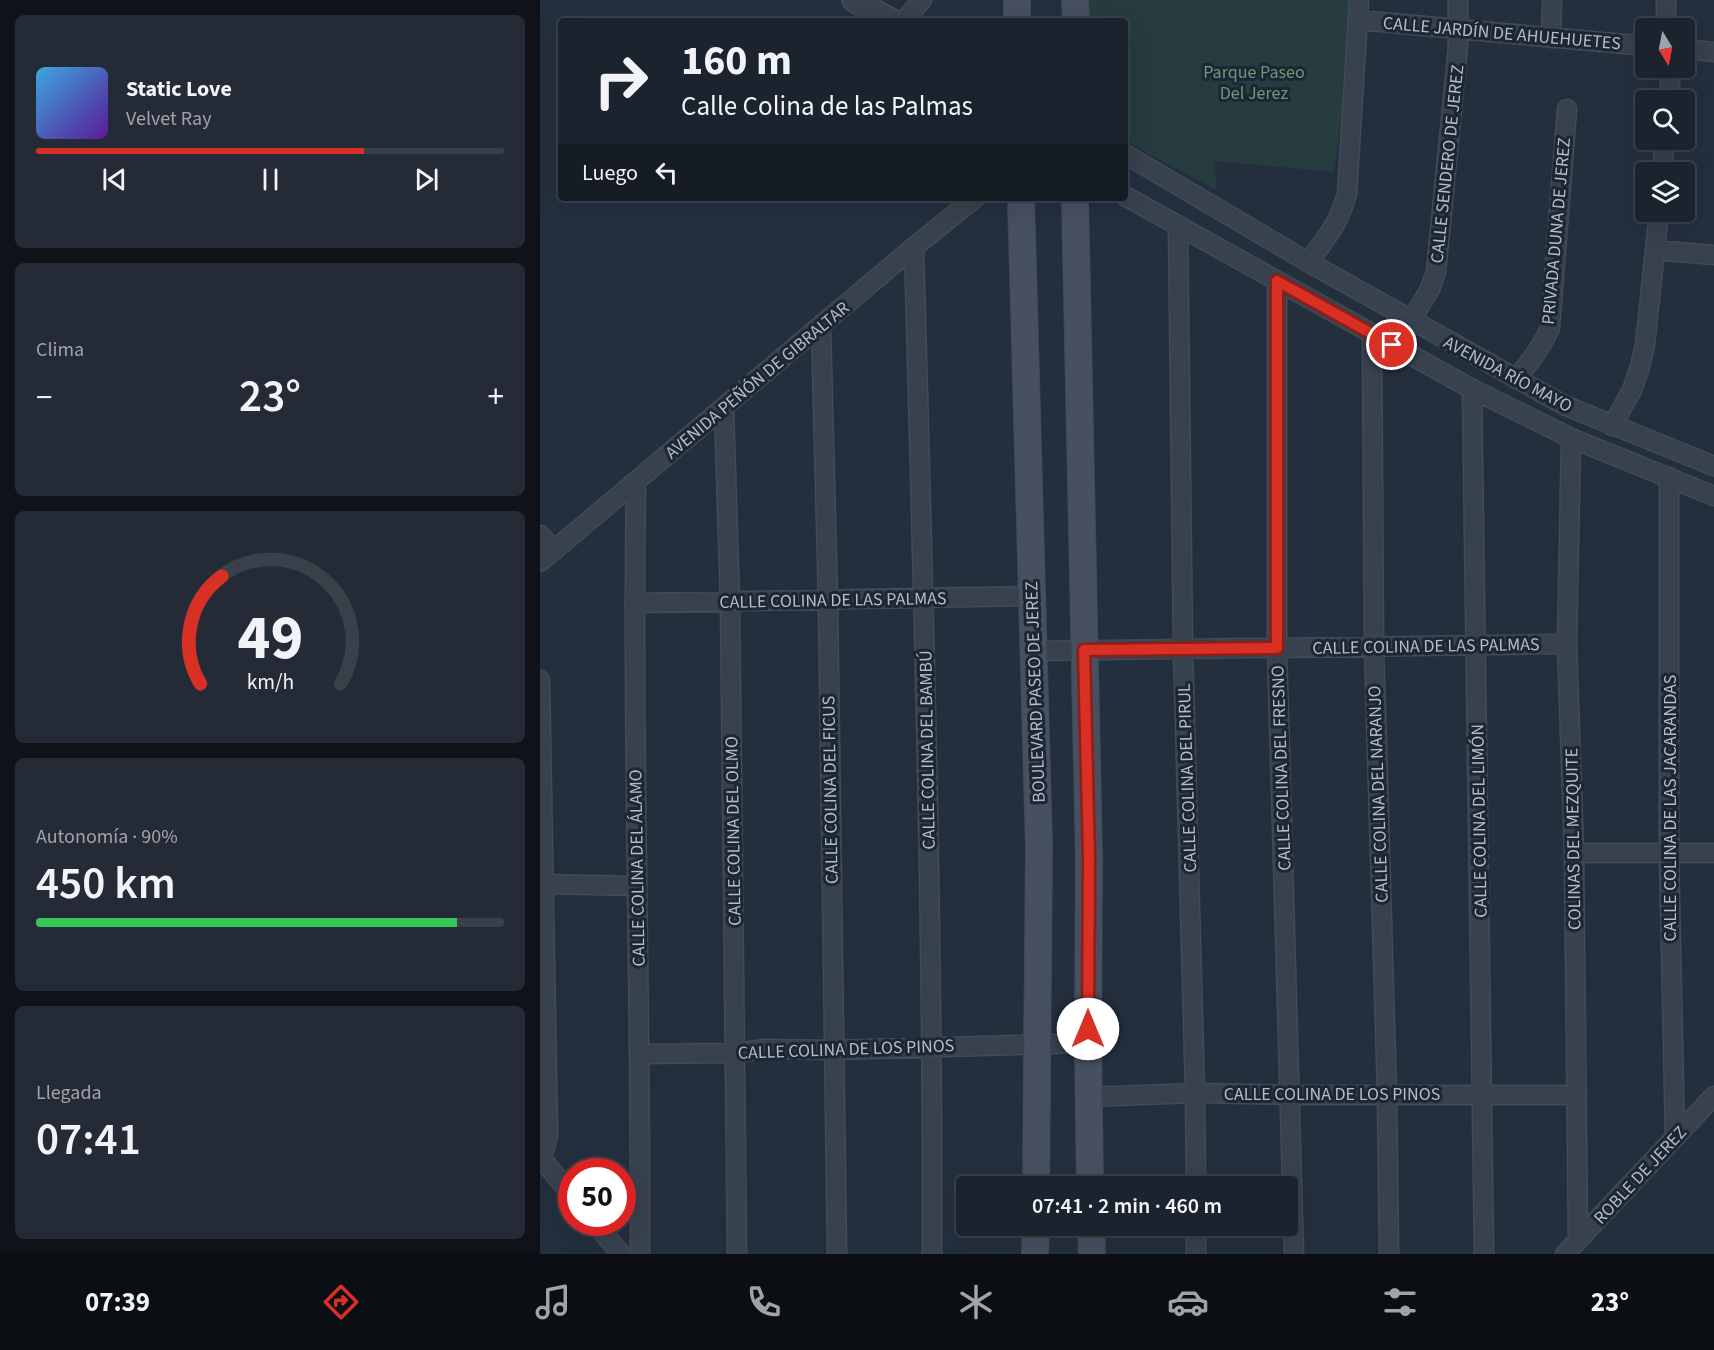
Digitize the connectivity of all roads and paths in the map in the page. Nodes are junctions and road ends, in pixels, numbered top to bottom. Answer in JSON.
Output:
{"nodes":[{"id":1,"x":854,"y":0,"type":"edge"},
{"id":2,"x":922,"y":0,"type":"edge"},
{"id":3,"x":1017,"y":0,"type":"edge"},
{"id":4,"x":1075,"y":0,"type":"edge"},
{"id":5,"x":1359,"y":0,"type":"edge"},
{"id":6,"x":1458,"y":0,"type":"edge"},
{"id":7,"x":1552,"y":0,"type":"edge"},
{"id":8,"x":1666,"y":0,"type":"edge"},
{"id":9,"x":887,"y":18,"type":"edge"},
{"id":10,"x":907,"y":18,"type":"edge"},
{"id":11,"x":1017,"y":18,"type":"edge"},
{"id":12,"x":1076,"y":18,"type":"edge"},
{"id":13,"x":1666,"y":18,"type":"edge"},
{"id":14,"x":1359,"y":20,"type":"junction"},
{"id":15,"x":1458,"y":30,"type":"junction"},
{"id":16,"x":1551,"y":38,"type":"junction"},
{"id":17,"x":1635,"y":45,"type":"edge"},
{"id":18,"x":1695,"y":50,"type":"edge"},
{"id":19,"x":1714,"y":52,"type":"edge"},
{"id":20,"x":1567,"y":109,"type":"dead end"},
{"id":21,"x":1128,"y":156,"type":"edge"},
{"id":22,"x":1128,"y":198,"type":"edge"},
{"id":23,"x":971,"y":201,"type":"edge"},
{"id":24,"x":1021,"y":201,"type":"edge"},
{"id":25,"x":1075,"y":201,"type":"edge"},
{"id":26,"x":1658,"y":222,"type":"edge"},
{"id":27,"x":1178,"y":225,"type":"junction"},
{"id":28,"x":914,"y":246,"type":"junction"},
{"id":29,"x":1656,"y":250,"type":"junction"},
{"id":30,"x":1714,"y":255,"type":"edge"},
{"id":31,"x":1308,"y":262,"type":"junction"},
{"id":32,"x":1277,"y":281,"type":"junction"},
{"id":33,"x":1411,"y":321,"type":"junction"},
{"id":34,"x":820,"y":326,"type":"junction"},
{"id":35,"x":1372,"y":334,"type":"junction"},
{"id":36,"x":1516,"y":379,"type":"junction"},
{"id":37,"x":1472,"y":388,"type":"junction"},
{"id":38,"x":724,"y":408,"type":"junction"},
{"id":39,"x":1612,"y":426,"type":"junction"},
{"id":40,"x":1571,"y":438,"type":"junction"},
{"id":41,"x":1714,"y":466,"type":"edge"},
{"id":42,"x":1669,"y":477,"type":"junction"},
{"id":43,"x":636,"y":481,"type":"junction"},
{"id":44,"x":1714,"y":496,"type":"edge"},
{"id":45,"x":540,"y":535,"type":"edge"},
{"id":46,"x":547,"y":557,"type":"edge"},
{"id":47,"x":1032,"y":596,"type":"junction"},
{"id":48,"x":924,"y":597,"type":"junction"},
{"id":49,"x":828,"y":601,"type":"junction"},
{"id":50,"x":730,"y":602,"type":"junction"},
{"id":51,"x":634,"y":603,"type":"junction"},
{"id":52,"x":1567,"y":644,"type":"junction"},
{"id":53,"x":1374,"y":646,"type":"junction"},
{"id":54,"x":1477,"y":647,"type":"junction"},
{"id":55,"x":1277,"y":648,"type":"junction"},
{"id":56,"x":1183,"y":649,"type":"junction"},
{"id":57,"x":1084,"y":650,"type":"junction"},
{"id":58,"x":1033,"y":651,"type":"junction"},
{"id":59,"x":540,"y":680,"type":"edge"},
{"id":60,"x":1574,"y":853,"type":"junction"},
{"id":61,"x":1670,"y":853,"type":"junction"},
{"id":62,"x":1714,"y":853,"type":"edge"},
{"id":63,"x":543,"y":884,"type":"junction"},
{"id":64,"x":636,"y":886,"type":"junction"},
{"id":65,"x":1088,"y":1043,"type":"junction"},
{"id":66,"x":1038,"y":1044,"type":"junction"},
{"id":67,"x":933,"y":1046,"type":"junction"},
{"id":68,"x":835,"y":1050,"type":"junction"},
{"id":69,"x":736,"y":1053,"type":"junction"},
{"id":70,"x":641,"y":1054,"type":"junction"},
{"id":71,"x":1195,"y":1093,"type":"junction"},
{"id":72,"x":1291,"y":1095,"type":"junction"},
{"id":73,"x":1388,"y":1095,"type":"junction"},
{"id":74,"x":1482,"y":1095,"type":"junction"},
{"id":75,"x":1577,"y":1095,"type":"junction"},
{"id":76,"x":1714,"y":1096,"type":"edge"},
{"id":77,"x":1088,"y":1097,"type":"junction"},
{"id":78,"x":1675,"y":1138,"type":"junction"},
{"id":79,"x":540,"y":1155,"type":"edge"},
{"id":80,"x":1036,"y":1176,"type":"edge"},
{"id":81,"x":1090,"y":1176,"type":"edge"},
{"id":82,"x":1196,"y":1176,"type":"edge"},
{"id":83,"x":558,"y":1178,"type":"edge"},
{"id":84,"x":606,"y":1236,"type":"edge"},
{"id":85,"x":1036,"y":1236,"type":"edge"},
{"id":86,"x":1091,"y":1236,"type":"edge"},
{"id":87,"x":1196,"y":1236,"type":"edge"},
{"id":88,"x":1578,"y":1240,"type":"junction"},
{"id":89,"x":621,"y":1254,"type":"edge"},
{"id":90,"x":640,"y":1254,"type":"edge"},
{"id":91,"x":737,"y":1254,"type":"edge"},
{"id":92,"x":837,"y":1254,"type":"edge"},
{"id":93,"x":932,"y":1254,"type":"edge"},
{"id":94,"x":1035,"y":1254,"type":"edge"},
{"id":95,"x":1092,"y":1254,"type":"edge"},
{"id":96,"x":1196,"y":1254,"type":"edge"},
{"id":97,"x":1294,"y":1254,"type":"edge"},
{"id":98,"x":1389,"y":1254,"type":"edge"},
{"id":99,"x":1484,"y":1254,"type":"edge"},
{"id":100,"x":1565,"y":1254,"type":"edge"}],
"edges":[{"from":1,"to":9,"type":"street"},
{"from":2,"to":10,"type":"street"},
{"from":3,"to":11,"type":"main road"},
{"from":4,"to":12,"type":"main road"},
{"from":5,"to":14,"type":"street"},
{"from":6,"to":15,"type":"street","name":"CALLE SENDERO DE JEREZ"},
{"from":7,"to":16,"type":"street"},
{"from":8,"to":13,"type":"street"},
{"from":14,"to":15,"type":"street","name":"CALLE JARDÍN DE AHUEHUETES"},
{"from":14,"to":31,"type":"street"},
{"from":15,"to":16,"type":"street","name":"CALLE JARDÍN DE AHUEHUETES"},
{"from":15,"to":33,"type":"street","name":"CALLE SENDERO DE JEREZ"},
{"from":16,"to":17,"type":"street","name":"CALLE JARDÍN DE AHUEHUETES"},
{"from":18,"to":19,"type":"street"},
{"from":20,"to":36,"type":"street","name":"PRIVADA DUNA DE JEREZ"},
{"from":21,"to":31,"type":"street","name":"AVENIDA RÍO MAYO"},
{"from":22,"to":27,"type":"street","name":"AVENIDA RÍO MAYO"},
{"from":23,"to":28,"type":"street","name":"AVENIDA PEÑÓN DE GIBRALTAR"},
{"from":24,"to":47,"type":"main road","name":"BOULEVARD PASEO DE JEREZ"},
{"from":25,"to":57,"type":"main road"},
{"from":26,"to":29,"type":"street"},
{"from":27,"to":32,"type":"street","name":"AVENIDA RÍO MAYO"},
{"from":27,"to":56,"type":"street","name":"CALLE COLINA DEL PIRUL"},
{"from":28,"to":34,"type":"street","name":"AVENIDA PEÑÓN DE GIBRALTAR"},
{"from":28,"to":48,"type":"street","name":"CALLE COLINA DEL BAMBÚ"},
{"from":29,"to":30,"type":"street"},
{"from":29,"to":39,"type":"street"},
{"from":31,"to":33,"type":"street","name":"AVENIDA RÍO MAYO"},
{"from":32,"to":35,"type":"street","name":"AVENIDA RÍO MAYO"},
{"from":32,"to":55,"type":"street","name":"CALLE COLINA DEL FRESNO"},
{"from":33,"to":36,"type":"street","name":"AVENIDA RÍO MAYO"},
{"from":34,"to":38,"type":"street","name":"AVENIDA PEÑÓN DE GIBRALTAR"},
{"from":34,"to":49,"type":"street","name":"CALLE COLINA DEL FICUS"},
{"from":35,"to":37,"type":"street","name":"AVENIDA RÍO MAYO"},
{"from":35,"to":53,"type":"street","name":"CALLE COLINA DEL NARANJO"},
{"from":36,"to":39,"type":"street","name":"AVENIDA RÍO MAYO"},
{"from":37,"to":40,"type":"street","name":"AVENIDA RÍO MAYO"},
{"from":37,"to":54,"type":"street","name":"CALLE COLINA DEL LIMÓN"},
{"from":38,"to":43,"type":"street","name":"AVENIDA PEÑÓN DE GIBRALTAR"},
{"from":38,"to":50,"type":"street","name":"CALLE COLINA DEL OLMO"},
{"from":39,"to":41,"type":"street","name":"AVENIDA RÍO MAYO"},
{"from":40,"to":42,"type":"street","name":"AVENIDA RÍO MAYO"},
{"from":40,"to":52,"type":"street","name":"COLINAS DEL MEZQUITE"},
{"from":42,"to":44,"type":"street","name":"AVENIDA RÍO MAYO"},
{"from":42,"to":61,"type":"street","name":"CALLE COLINA DE LAS JACARANDAS"},
{"from":43,"to":46,"type":"street","name":"AVENIDA PEÑÓN DE GIBRALTAR"},
{"from":43,"to":51,"type":"street","name":"CALLE COLINA DEL ÁLAMO"},
{"from":45,"to":46,"type":"street"},
{"from":47,"to":48,"type":"street","name":"CALLE COLINA DE LAS PALMAS"},
{"from":47,"to":58,"type":"main road","name":"BOULEVARD PASEO DE JEREZ"},
{"from":48,"to":49,"type":"street","name":"CALLE COLINA DE LAS PALMAS"},
{"from":48,"to":67,"type":"street","name":"CALLE COLINA DEL BAMBÚ"},
{"from":49,"to":50,"type":"street","name":"CALLE COLINA DE LAS PALMAS"},
{"from":49,"to":68,"type":"street","name":"CALLE COLINA DEL FICUS"},
{"from":50,"to":51,"type":"street","name":"CALLE COLINA DE LAS PALMAS"},
{"from":50,"to":69,"type":"street","name":"CALLE COLINA DEL OLMO"},
{"from":51,"to":64,"type":"street","name":"CALLE COLINA DEL ÁLAMO"},
{"from":52,"to":54,"type":"street","name":"CALLE COLINA DE LAS PALMAS"},
{"from":52,"to":60,"type":"street","name":"COLINAS DEL MEZQUITE"},
{"from":53,"to":54,"type":"street","name":"CALLE COLINA DE LAS PALMAS"},
{"from":53,"to":55,"type":"street","name":"CALLE COLINA DE LAS PALMAS"},
{"from":53,"to":73,"type":"street","name":"CALLE COLINA DEL NARANJO"},
{"from":54,"to":74,"type":"street","name":"CALLE COLINA DEL LIMÓN"},
{"from":55,"to":56,"type":"street","name":"CALLE COLINA DE LAS PALMAS"},
{"from":55,"to":72,"type":"street","name":"CALLE COLINA DEL FRESNO"},
{"from":56,"to":57,"type":"street","name":"CALLE COLINA DE LAS PALMAS"},
{"from":56,"to":71,"type":"street","name":"CALLE COLINA DEL PIRUL"},
{"from":57,"to":58,"type":"street","name":"CALLE COLINA DE LAS PALMAS"},
{"from":57,"to":65,"type":"main road"},
{"from":58,"to":66,"type":"main road","name":"BOULEVARD PASEO DE JEREZ"},
{"from":59,"to":63,"type":"street"},
{"from":60,"to":61,"type":"street"},
{"from":60,"to":75,"type":"street","name":"COLINAS DEL MEZQUITE"},
{"from":61,"to":62,"type":"street"},
{"from":61,"to":78,"type":"street","name":"CALLE COLINA DE LAS JACARANDAS"},
{"from":63,"to":64,"type":"street"},
{"from":63,"to":79,"type":"street"},
{"from":64,"to":70,"type":"street","name":"CALLE COLINA DEL ÁLAMO"},
{"from":65,"to":66,"type":"street","name":"CALLE COLINA DE LOS PINOS"},
{"from":65,"to":77,"type":"main road"},
{"from":66,"to":67,"type":"street","name":"CALLE COLINA DE LOS PINOS"},
{"from":66,"to":80,"type":"main road","name":"BOULEVARD PASEO DE JEREZ"},
{"from":67,"to":68,"type":"street","name":"CALLE COLINA DE LOS PINOS"},
{"from":67,"to":93,"type":"street","name":"CALLE COLINA DEL BAMBÚ"},
{"from":68,"to":69,"type":"street","name":"CALLE COLINA DE LOS PINOS"},
{"from":68,"to":92,"type":"street","name":"CALLE COLINA DEL FICUS"},
{"from":69,"to":70,"type":"street","name":"CALLE COLINA DE LOS PINOS"},
{"from":69,"to":91,"type":"street","name":"CALLE COLINA DEL OLMO"},
{"from":70,"to":90,"type":"street","name":"CALLE COLINA DEL ÁLAMO"},
{"from":71,"to":72,"type":"street","name":"CALLE COLINA DE LOS PINOS"},
{"from":71,"to":77,"type":"street","name":"CALLE COLINA DE LOS PINOS"},
{"from":71,"to":82,"type":"street","name":"CALLE COLINA DEL PIRUL"},
{"from":72,"to":73,"type":"street","name":"CALLE COLINA DE LOS PINOS"},
{"from":72,"to":97,"type":"street","name":"CALLE COLINA DEL FRESNO"},
{"from":73,"to":74,"type":"street","name":"CALLE COLINA DE LOS PINOS"},
{"from":73,"to":98,"type":"street","name":"CALLE COLINA DEL NARANJO"},
{"from":74,"to":75,"type":"street","name":"CALLE COLINA DE LOS PINOS"},
{"from":74,"to":99,"type":"street","name":"CALLE COLINA DEL LIMÓN"},
{"from":75,"to":88,"type":"street","name":"COLINAS DEL MEZQUITE"},
{"from":76,"to":78,"type":"street","name":"ROBLE DE JEREZ"},
{"from":77,"to":81,"type":"main road"},
{"from":78,"to":88,"type":"street","name":"ROBLE DE JEREZ"},
{"from":79,"to":83,"type":"street"},
{"from":84,"to":89,"type":"street"},
{"from":85,"to":94,"type":"main road"},
{"from":86,"to":95,"type":"main road"},
{"from":87,"to":96,"type":"street"},
{"from":88,"to":100,"type":"street","name":"ROBLE DE JEREZ"}]}
